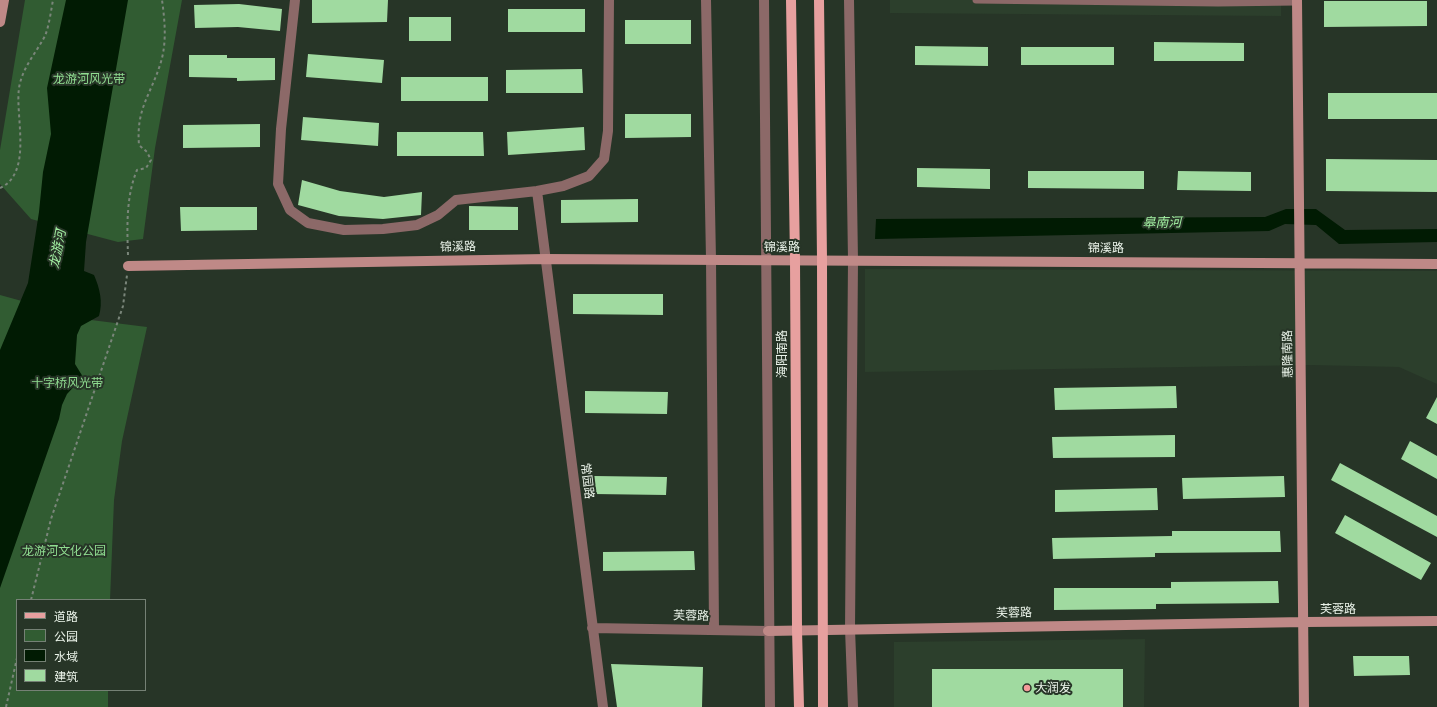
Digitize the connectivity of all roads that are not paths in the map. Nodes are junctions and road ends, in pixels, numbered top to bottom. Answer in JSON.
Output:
{"nodes":[{"id":1,"x":4,"y":0,"type":"edge"},
{"id":2,"x":295,"y":0,"type":"edge"},
{"id":3,"x":609,"y":0,"type":"edge"},
{"id":4,"x":706,"y":0,"type":"edge"},
{"id":5,"x":764,"y":0,"type":"edge"},
{"id":6,"x":791,"y":0,"type":"edge"},
{"id":7,"x":819,"y":0,"type":"edge"},
{"id":8,"x":849,"y":0,"type":"edge"},
{"id":9,"x":976,"y":0,"type":"edge"},
{"id":10,"x":1297,"y":1,"type":"edge"},
{"id":11,"x":1218,"y":2,"type":"edge"},
{"id":12,"x":0,"y":22,"type":"edge"},
{"id":13,"x":538,"y":191,"type":"junction"},
{"id":14,"x":546,"y":259,"type":"junction"},
{"id":15,"x":711,"y":259,"type":"junction"},
{"id":16,"x":766,"y":260,"type":"junction"},
{"id":17,"x":795,"y":260,"type":"junction"},
{"id":18,"x":822,"y":260,"type":"junction"},
{"id":19,"x":853,"y":260,"type":"junction"},
{"id":20,"x":1300,"y":262,"type":"junction"},
{"id":21,"x":1437,"y":264,"type":"edge"},
{"id":22,"x":128,"y":266,"type":"road end"},
{"id":23,"x":1437,"y":621,"type":"edge"},
{"id":24,"x":1305,"y":622,"type":"junction"},
{"id":25,"x":592,"y":628,"type":"junction"},
{"id":26,"x":714,"y":629,"type":"junction"},
{"id":27,"x":850,"y":629,"type":"junction"},
{"id":28,"x":797,"y":630,"type":"junction"},
{"id":29,"x":822,"y":630,"type":"junction"},
{"id":30,"x":768,"y":631,"type":"junction"},
{"id":31,"x":603,"y":707,"type":"edge"},
{"id":32,"x":770,"y":707,"type":"edge"},
{"id":33,"x":799,"y":707,"type":"edge"},
{"id":34,"x":823,"y":707,"type":"edge"},
{"id":35,"x":852,"y":707,"type":"edge"},
{"id":36,"x":1304,"y":707,"type":"edge"}],
"edges":[{"from":1,"to":12,"type":"street"},
{"from":2,"to":13,"type":"street"},
{"from":3,"to":13,"type":"street"},
{"from":4,"to":15,"type":"street"},
{"from":5,"to":16,"type":"street"},
{"from":6,"to":17,"type":"main road","name":"海阳南路"},
{"from":7,"to":18,"type":"main road"},
{"from":8,"to":19,"type":"street"},
{"from":9,"to":11,"type":"lane"},
{"from":10,"to":11,"type":"lane"},
{"from":10,"to":20,"type":"street","name":"惠隆南路"},
{"from":13,"to":14,"type":"street","name":"常园路"},
{"from":14,"to":15,"type":"street","name":"锦溪路"},
{"from":14,"to":22,"type":"street","name":"锦溪路"},
{"from":14,"to":25,"type":"street","name":"常园路"},
{"from":15,"to":16,"type":"street","name":"锦溪路"},
{"from":15,"to":26,"type":"street"},
{"from":16,"to":17,"type":"street","name":"锦溪路"},
{"from":16,"to":30,"type":"street"},
{"from":17,"to":18,"type":"street","name":"锦溪路"},
{"from":17,"to":28,"type":"main road","name":"海阳南路"},
{"from":18,"to":19,"type":"street","name":"锦溪路"},
{"from":18,"to":29,"type":"main road"},
{"from":19,"to":20,"type":"street","name":"锦溪路"},
{"from":19,"to":27,"type":"street"},
{"from":20,"to":21,"type":"street","name":"锦溪路"},
{"from":20,"to":24,"type":"street","name":"惠隆南路"},
{"from":23,"to":24,"type":"street","name":"芙蓉路"},
{"from":24,"to":27,"type":"street","name":"芙蓉路"},
{"from":24,"to":36,"type":"street","name":"惠隆南路"},
{"from":25,"to":26,"type":"street","name":"芙蓉路"},
{"from":25,"to":31,"type":"street","name":"常园路"},
{"from":26,"to":30,"type":"street","name":"芙蓉路"},
{"from":27,"to":29,"type":"street","name":"芙蓉路"},
{"from":27,"to":35,"type":"street"},
{"from":28,"to":29,"type":"street","name":"芙蓉路"},
{"from":28,"to":30,"type":"street","name":"芙蓉路"},
{"from":28,"to":33,"type":"main road","name":"海阳南路"},
{"from":29,"to":34,"type":"main road"},
{"from":30,"to":32,"type":"street"}]}
